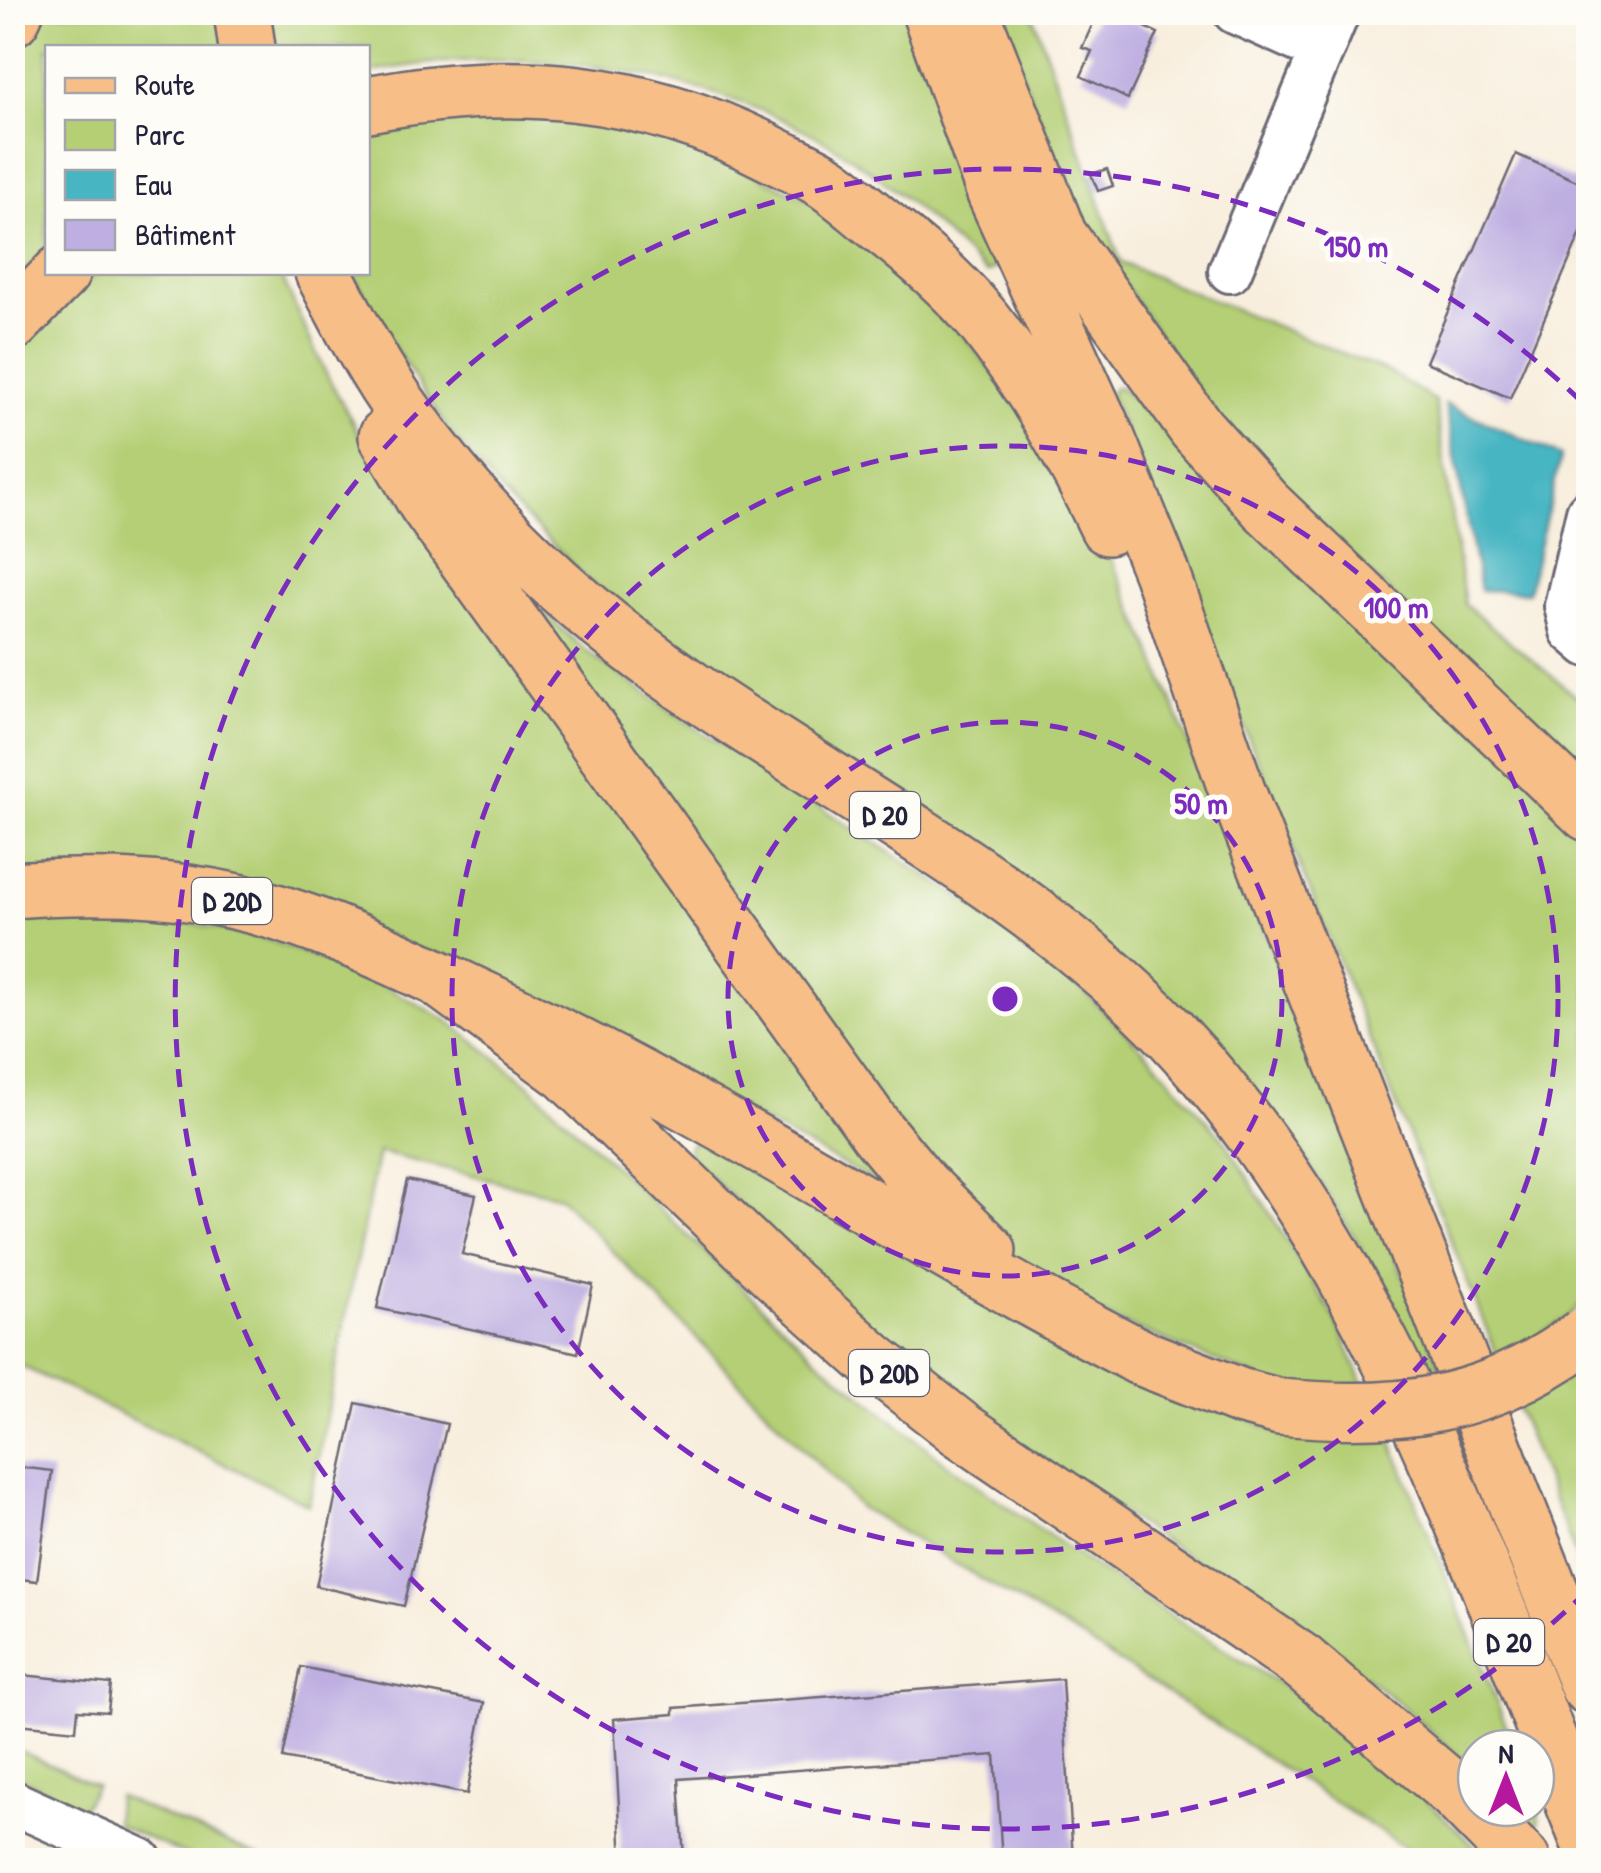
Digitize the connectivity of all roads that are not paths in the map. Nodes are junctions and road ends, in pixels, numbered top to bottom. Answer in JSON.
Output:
{"nodes":[{"id":1,"x":242,"y":12,"type":"edge"},
{"id":2,"x":930,"y":12,"type":"edge"},
{"id":3,"x":971,"y":12,"type":"edge"},
{"id":4,"x":1235,"y":12,"type":"edge"},
{"id":5,"x":1330,"y":32,"type":"edge"},
{"id":6,"x":247,"y":45,"type":"edge"},
{"id":7,"x":370,"y":104,"type":"edge"},
{"id":8,"x":1230,"y":270,"type":"dead end"},
{"id":9,"x":59,"y":275,"type":"edge"},
{"id":10,"x":321,"y":275,"type":"edge"},
{"id":11,"x":322,"y":275,"type":"edge"},
{"id":12,"x":12,"y":323,"type":"edge"},
{"id":13,"x":1588,"y":512,"type":"edge"},
{"id":14,"x":1588,"y":644,"type":"edge"},
{"id":15,"x":1237,"y":790,"type":"junction"},
{"id":16,"x":1588,"y":813,"type":"edge"},
{"id":17,"x":12,"y":890,"type":"edge"},
{"id":18,"x":439,"y":978,"type":"junction"},
{"id":19,"x":1586,"y":1333,"type":"edge"},
{"id":20,"x":1099,"y":1336,"type":"junction"},
{"id":21,"x":1588,"y":1686,"type":"edge"},
{"id":22,"x":12,"y":1802,"type":"edge"},
{"id":23,"x":1588,"y":1839,"type":"edge"},
{"id":24,"x":140,"y":1860,"type":"edge"},
{"id":25,"x":1522,"y":1860,"type":"edge"}],
"edges":[{"from":1,"to":6,"type":"main road"},
{"from":2,"to":15,"type":"main road","number":"D 20"},
{"from":3,"to":16,"type":"main road"},
{"from":4,"to":5,"type":"street"},
{"from":5,"to":8,"type":"street"},
{"from":7,"to":15,"type":"main road"},
{"from":9,"to":12,"type":"main road"},
{"from":10,"to":20,"type":"main road"},
{"from":11,"to":23,"type":"main road","number":"D 20"},
{"from":13,"to":14,"type":"street"},
{"from":15,"to":21,"type":"main road","number":"D 20"},
{"from":17,"to":18,"type":"main road","number":"D 20D"},
{"from":18,"to":20,"type":"main road"},
{"from":18,"to":25,"type":"main road","number":"D 20D"},
{"from":19,"to":20,"type":"main road","bridge":true},
{"from":22,"to":24,"type":"street"}]}
